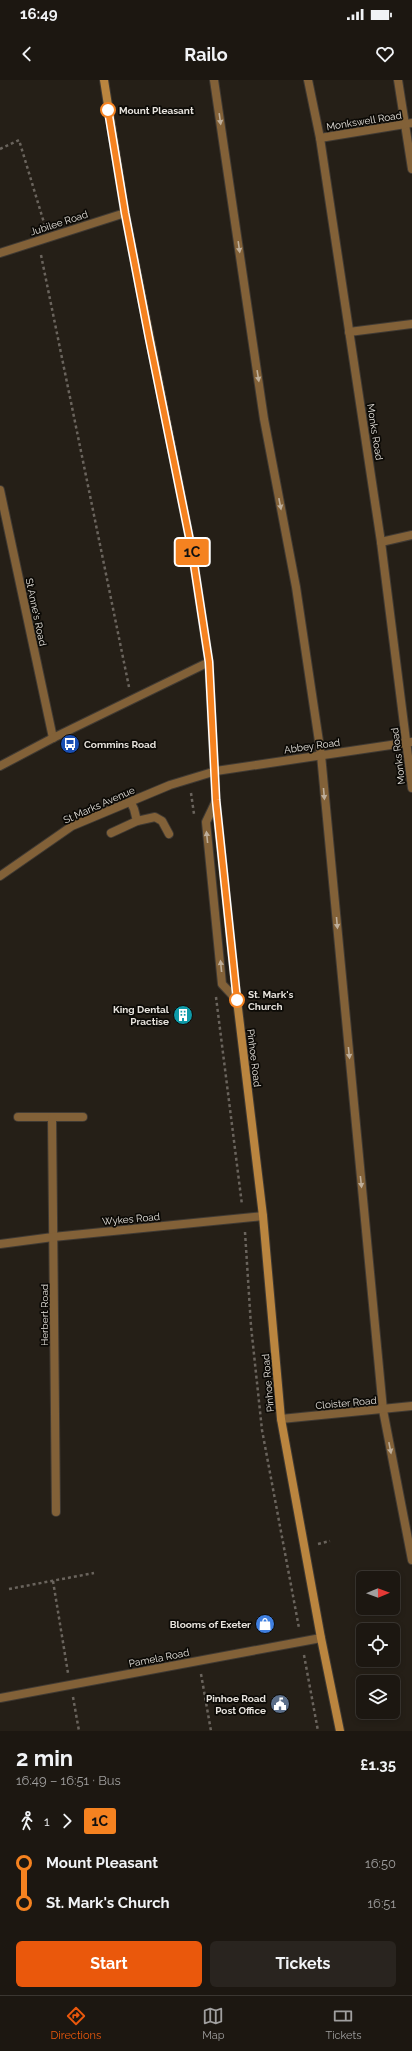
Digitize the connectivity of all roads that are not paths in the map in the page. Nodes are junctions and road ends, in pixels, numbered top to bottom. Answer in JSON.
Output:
{"nodes":[{"id":1,"x":104,"y":80,"type":"edge"},
{"id":2,"x":214,"y":80,"type":"edge"},
{"id":3,"x":308,"y":80,"type":"edge"},
{"id":4,"x":398,"y":80,"type":"edge"},
{"id":5,"x":408,"y":123,"type":"edge"},
{"id":6,"x":320,"y":138,"type":"junction"},
{"id":7,"x":412,"y":169,"type":"edge"},
{"id":8,"x":125,"y":213,"type":"junction"},
{"id":9,"x":0,"y":253,"type":"edge"},
{"id":10,"x":412,"y":324,"type":"edge"},
{"id":11,"x":349,"y":332,"type":"junction"},
{"id":12,"x":0,"y":490,"type":"edge"},
{"id":13,"x":412,"y":535,"type":"edge"},
{"id":14,"x":381,"y":542,"type":"junction"},
{"id":15,"x":209,"y":662,"type":"junction"},
{"id":16,"x":53,"y":738,"type":"junction"},
{"id":17,"x":409,"y":743,"type":"edge"},
{"id":18,"x":321,"y":755,"type":"junction"},
{"id":19,"x":0,"y":766,"type":"edge"},
{"id":20,"x":216,"y":770,"type":"junction"},
{"id":21,"x":412,"y":788,"type":"edge"},
{"id":22,"x":216,"y":800,"type":"junction"},
{"id":23,"x":131,"y":803,"type":"junction"},
{"id":24,"x":137,"y":821,"type":"junction"},
{"id":25,"x":111,"y":833,"type":"dead end"},
{"id":26,"x":169,"y":834,"type":"dead end"},
{"id":27,"x":0,"y":876,"type":"edge"},
{"id":28,"x":237,"y":1000,"type":"junction"},
{"id":29,"x":18,"y":1117,"type":"dead end"},
{"id":30,"x":83,"y":1117,"type":"dead end"},
{"id":31,"x":52,"y":1118,"type":"junction"},
{"id":32,"x":263,"y":1216,"type":"junction"},
{"id":33,"x":53,"y":1237,"type":"junction"},
{"id":34,"x":0,"y":1244,"type":"edge"},
{"id":35,"x":412,"y":1406,"type":"edge"},
{"id":36,"x":383,"y":1410,"type":"junction"},
{"id":37,"x":281,"y":1419,"type":"junction"},
{"id":38,"x":56,"y":1512,"type":"dead end"},
{"id":39,"x":412,"y":1560,"type":"edge"},
{"id":40,"x":321,"y":1638,"type":"junction"},
{"id":41,"x":0,"y":1698,"type":"edge"},
{"id":42,"x":340,"y":1731,"type":"edge"}],
"edges":[{"from":1,"to":8,"type":"main road","name":"Pinhoe Road"},
{"from":2,"to":18,"type":"street","one_way":true},
{"from":3,"to":6,"type":"street","name":"Monks Road"},
{"from":4,"to":5,"type":"street"},
{"from":5,"to":6,"type":"street","name":"Monkswell Road"},
{"from":5,"to":7,"type":"street"},
{"from":6,"to":11,"type":"street","name":"Monks Road"},
{"from":8,"to":9,"type":"street","name":"Jubilee Road"},
{"from":8,"to":15,"type":"main road","name":"Pinhoe Road"},
{"from":10,"to":11,"type":"street"},
{"from":11,"to":14,"type":"street","name":"Monks Road"},
{"from":12,"to":16,"type":"street","name":"St Anne's Road"},
{"from":13,"to":14,"type":"street"},
{"from":14,"to":17,"type":"street","name":"Monks Road"},
{"from":15,"to":16,"type":"street"},
{"from":15,"to":20,"type":"main road","name":"Pinhoe Road"},
{"from":16,"to":19,"type":"street"},
{"from":17,"to":18,"type":"street","name":"Abbey Road"},
{"from":17,"to":21,"type":"street","name":"Monks Road"},
{"from":18,"to":20,"type":"street","name":"Abbey Road"},
{"from":18,"to":36,"type":"street","one_way":true},
{"from":20,"to":22,"type":"main road","name":"Pinhoe Road"},
{"from":20,"to":23,"type":"street","name":"St Marks Avenue"},
{"from":22,"to":28,"type":"main road","name":"Pinhoe Road"},
{"from":28,"to":22,"type":"street","one_way":true},
{"from":23,"to":24,"type":"street"},
{"from":23,"to":27,"type":"street","name":"St Marks Avenue"},
{"from":24,"to":25,"type":"street"},
{"from":24,"to":26,"type":"street"},
{"from":28,"to":32,"type":"main road","name":"Pinhoe Road"},
{"from":29,"to":31,"type":"street"},
{"from":30,"to":31,"type":"street"},
{"from":31,"to":33,"type":"street","name":"Herbert Road"},
{"from":32,"to":33,"type":"street","name":"Wykes Road"},
{"from":32,"to":37,"type":"main road","name":"Pinhoe Road"},
{"from":33,"to":34,"type":"street","name":"Wykes Road"},
{"from":33,"to":38,"type":"street","name":"Herbert Road"},
{"from":35,"to":36,"type":"street","name":"Cloister Road"},
{"from":36,"to":37,"type":"street","name":"Cloister Road"},
{"from":36,"to":39,"type":"street","one_way":true},
{"from":37,"to":40,"type":"main road","name":"Pinhoe Road"},
{"from":40,"to":41,"type":"street","name":"Pamela Road"},
{"from":40,"to":42,"type":"main road","name":"Pinhoe Road"}]}
